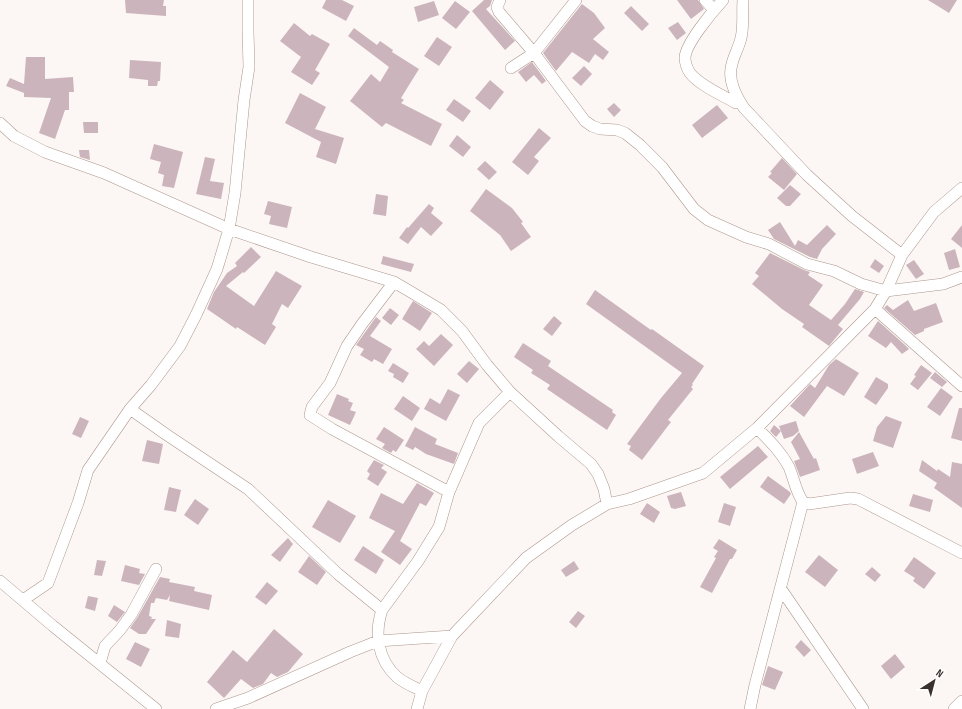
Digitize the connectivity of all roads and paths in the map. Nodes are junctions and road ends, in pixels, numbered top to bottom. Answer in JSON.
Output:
{"nodes":[{"id":1,"x":248,"y":0,"type":"edge"},
{"id":2,"x":500,"y":0,"type":"edge"},
{"id":3,"x":576,"y":0,"type":"edge"},
{"id":4,"x":705,"y":0,"type":"edge"},
{"id":5,"x":723,"y":0,"type":"edge"},
{"id":6,"x":743,"y":0,"type":"edge"},
{"id":7,"x":714,"y":10,"type":"junction"},
{"id":8,"x":534,"y":53,"type":"junction"},
{"id":9,"x":511,"y":68,"type":"dead end"},
{"id":10,"x":736,"y":103,"type":"dead end"},
{"id":11,"x":0,"y":123,"type":"edge"},
{"id":12,"x":962,"y":188,"type":"edge"},
{"id":13,"x":229,"y":229,"type":"junction"},
{"id":14,"x":902,"y":255,"type":"junction"},
{"id":15,"x":962,"y":277,"type":"edge"},
{"id":16,"x":394,"y":282,"type":"junction"},
{"id":17,"x":886,"y":291,"type":"junction"},
{"id":18,"x":875,"y":309,"type":"junction"},
{"id":19,"x":962,"y":386,"type":"edge"},
{"id":20,"x":510,"y":392,"type":"junction"},
{"id":21,"x":130,"y":409,"type":"junction"},
{"id":22,"x":757,"y":428,"type":"junction"},
{"id":23,"x":449,"y":492,"type":"junction"},
{"id":24,"x":803,"y":502,"type":"junction"},
{"id":25,"x":607,"y":504,"type":"junction"},
{"id":26,"x":962,"y":553,"type":"edge"},
{"id":27,"x":156,"y":569,"type":"dead end"},
{"id":28,"x":0,"y":581,"type":"edge"},
{"id":29,"x":781,"y":589,"type":"junction"},
{"id":30,"x":23,"y":600,"type":"junction"},
{"id":31,"x":382,"y":610,"type":"junction"},
{"id":32,"x":452,"y":636,"type":"junction"},
{"id":33,"x":378,"y":641,"type":"junction"},
{"id":34,"x":100,"y":663,"type":"junction"},
{"id":35,"x":422,"y":691,"type":"junction"},
{"id":36,"x":962,"y":701,"type":"edge"},
{"id":37,"x":156,"y":709,"type":"edge"},
{"id":38,"x":216,"y":709,"type":"edge"},
{"id":39,"x":416,"y":709,"type":"edge"},
{"id":40,"x":750,"y":709,"type":"edge"},
{"id":41,"x":863,"y":709,"type":"edge"},
{"id":42,"x":954,"y":709,"type":"edge"}],
"edges":[{"from":1,"to":13,"type":"street"},
{"from":2,"to":8,"type":"street"},
{"from":3,"to":8,"type":"street"},
{"from":4,"to":7,"type":"street"},
{"from":5,"to":7,"type":"street"},
{"from":6,"to":14,"type":"street"},
{"from":7,"to":10,"type":"street"},
{"from":8,"to":9,"type":"street"},
{"from":8,"to":17,"type":"street"},
{"from":11,"to":13,"type":"street"},
{"from":12,"to":14,"type":"street"},
{"from":13,"to":16,"type":"street"},
{"from":13,"to":21,"type":"street"},
{"from":14,"to":17,"type":"street"},
{"from":15,"to":17,"type":"street"},
{"from":16,"to":20,"type":"street"},
{"from":16,"to":23,"type":"street"},
{"from":17,"to":18,"type":"street"},
{"from":18,"to":19,"type":"street"},
{"from":18,"to":22,"type":"street"},
{"from":20,"to":23,"type":"street"},
{"from":20,"to":25,"type":"street"},
{"from":21,"to":30,"type":"street"},
{"from":21,"to":31,"type":"street"},
{"from":22,"to":24,"type":"street"},
{"from":22,"to":25,"type":"street"},
{"from":23,"to":31,"type":"street"},
{"from":24,"to":26,"type":"street"},
{"from":24,"to":29,"type":"street"},
{"from":25,"to":32,"type":"street"},
{"from":27,"to":34,"type":"street"},
{"from":28,"to":30,"type":"street"},
{"from":29,"to":40,"type":"street"},
{"from":29,"to":41,"type":"street"},
{"from":30,"to":34,"type":"street"},
{"from":31,"to":33,"type":"street"},
{"from":32,"to":33,"type":"street"},
{"from":32,"to":35,"type":"street"},
{"from":33,"to":35,"type":"street"},
{"from":33,"to":38,"type":"street"},
{"from":34,"to":37,"type":"street"},
{"from":35,"to":39,"type":"street"},
{"from":36,"to":42,"type":"street"}]}
